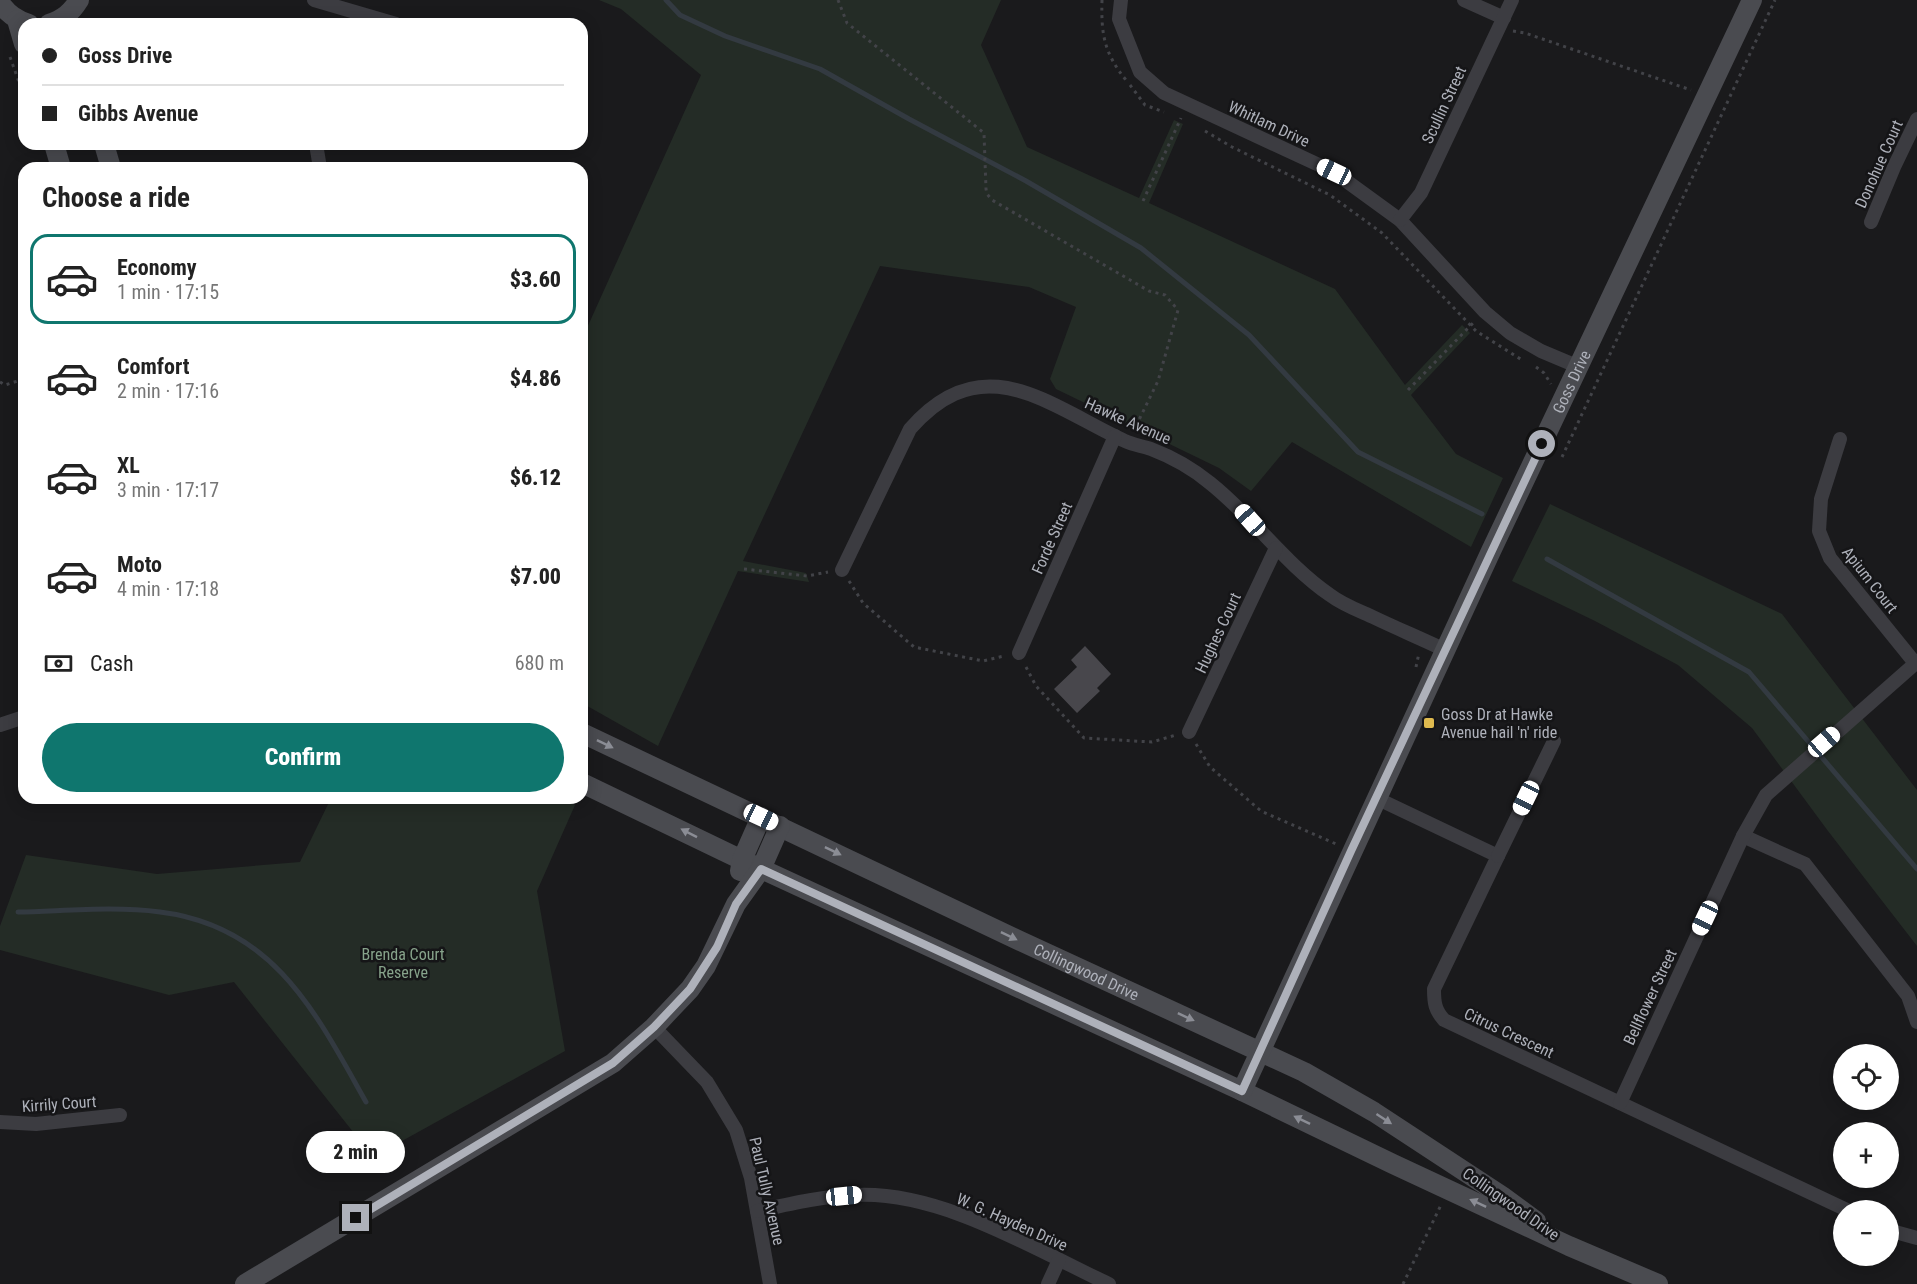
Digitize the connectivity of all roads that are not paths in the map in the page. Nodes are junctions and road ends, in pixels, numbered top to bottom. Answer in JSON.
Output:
{"nodes":[{"id":1,"x":314,"y":0,"type":"edge"},
{"id":2,"x":1121,"y":0,"type":"edge"},
{"id":3,"x":1464,"y":0,"type":"edge"},
{"id":4,"x":1512,"y":0,"type":"edge"},
{"id":5,"x":1752,"y":0,"type":"edge"},
{"id":6,"x":0,"y":3,"type":"edge"},
{"id":7,"x":341,"y":9,"type":"junction"},
{"id":8,"x":339,"y":18,"type":"edge"},
{"id":9,"x":374,"y":18,"type":"edge"},
{"id":10,"x":18,"y":19,"type":"edge"},
{"id":11,"x":1501,"y":24,"type":"junction"},
{"id":12,"x":1917,"y":119,"type":"edge"},
{"id":13,"x":1400,"y":220,"type":"junction"},
{"id":14,"x":1871,"y":222,"type":"dead end"},
{"id":15,"x":1579,"y":367,"type":"junction"},
{"id":16,"x":1122,"y":439,"type":"junction"},
{"id":17,"x":1839,"y":439,"type":"dead end"},
{"id":18,"x":1276,"y":548,"type":"junction"},
{"id":19,"x":842,"y":570,"type":"road end"},
{"id":20,"x":1445,"y":650,"type":"junction"},
{"id":21,"x":1019,"y":653,"type":"road end"},
{"id":22,"x":1916,"y":663,"type":"edge"},
{"id":23,"x":18,"y":719,"type":"edge"},
{"id":24,"x":0,"y":725,"type":"edge"},
{"id":25,"x":1189,"y":732,"type":"road end"},
{"id":26,"x":588,"y":736,"type":"edge"},
{"id":27,"x":1554,"y":741,"type":"dead end"},
{"id":28,"x":588,"y":786,"type":"edge"},
{"id":29,"x":1376,"y":798,"type":"junction"},
{"id":30,"x":761,"y":817,"type":"junction"},
{"id":31,"x":780,"y":826,"type":"junction"},
{"id":32,"x":1743,"y":836,"type":"junction"},
{"id":33,"x":1498,"y":856,"type":"junction"},
{"id":34,"x":741,"y":860,"type":"junction"},
{"id":35,"x":761,"y":869,"type":"junction"},
{"id":36,"x":736,"y":904,"type":"junction"},
{"id":37,"x":1917,"y":1022,"type":"edge"},
{"id":38,"x":654,"y":1027,"type":"junction"},
{"id":39,"x":1260,"y":1051,"type":"junction"},
{"id":40,"x":1242,"y":1091,"type":"junction"},
{"id":41,"x":1620,"y":1103,"type":"junction"},
{"id":42,"x":120,"y":1115,"type":"dead end"},
{"id":43,"x":0,"y":1122,"type":"edge"},
{"id":44,"x":1833,"y":1203,"type":"edge"},
{"id":45,"x":757,"y":1211,"type":"junction"},
{"id":46,"x":1899,"y":1233,"type":"edge"},
{"id":47,"x":1917,"y":1238,"type":"edge"},
{"id":48,"x":1569,"y":1246,"type":"junction"},
{"id":49,"x":1059,"y":1260,"type":"junction"},
{"id":50,"x":245,"y":1284,"type":"edge"},
{"id":51,"x":770,"y":1284,"type":"edge"},
{"id":52,"x":1048,"y":1284,"type":"edge"},
{"id":53,"x":1109,"y":1284,"type":"edge"},
{"id":54,"x":1658,"y":1284,"type":"edge"}],
"edges":[{"from":1,"to":7,"type":"street"},
{"from":2,"to":13,"type":"street","name":"Whitlam Drive"},
{"from":3,"to":11,"type":"street"},
{"from":4,"to":11,"type":"street","name":"Scullin Street"},
{"from":5,"to":15,"type":"main road","name":"Goss Drive"},
{"from":6,"to":10,"type":"main road"},
{"from":7,"to":8,"type":"street"},
{"from":7,"to":9,"type":"street"},
{"from":11,"to":13,"type":"street","name":"Scullin Street"},
{"from":12,"to":14,"type":"street","name":"Donohue Court"},
{"from":13,"to":15,"type":"street","name":"Whitlam Drive"},
{"from":15,"to":20,"type":"main road","name":"Goss Drive"},
{"from":16,"to":18,"type":"street","name":"Hawke Avenue"},
{"from":16,"to":19,"type":"street","name":"Hawke Avenue"},
{"from":16,"to":21,"type":"street","name":"Forde Street"},
{"from":17,"to":22,"type":"street","name":"Apium Court"},
{"from":18,"to":20,"type":"street","name":"Hawke Avenue"},
{"from":18,"to":25,"type":"street","name":"Hughes Court"},
{"from":20,"to":29,"type":"main road","name":"Goss Drive"},
{"from":22,"to":32,"type":"street","name":"Bellflower Street"},
{"from":23,"to":24,"type":"street"},
{"from":26,"to":30,"type":"main road","name":"Collingwood Drive","one_way":true},
{"from":27,"to":33,"type":"street"},
{"from":34,"to":28,"type":"main road","name":"Collingwood Drive","one_way":true},
{"from":29,"to":33,"type":"street"},
{"from":29,"to":39,"type":"main road","name":"Goss Drive"},
{"from":30,"to":31,"type":"main road","name":"Collingwood Drive"},
{"from":30,"to":34,"type":"main road"},
{"from":31,"to":35,"type":"main road"},
{"from":31,"to":39,"type":"main road","name":"Collingwood Drive","one_way":true},
{"from":32,"to":37,"type":"street"},
{"from":32,"to":41,"type":"street","name":"Bellflower Street"},
{"from":33,"to":41,"type":"street","name":"Citrus Crescent"},
{"from":34,"to":35,"type":"main road","name":"Collingwood Drive"},
{"from":34,"to":36,"type":"main road"},
{"from":35,"to":36,"type":"main road"},
{"from":35,"to":40,"type":"main road","name":"Collingwood Drive"},
{"from":36,"to":38,"type":"main road"},
{"from":38,"to":45,"type":"street","name":"Paul Tully Avenue"},
{"from":38,"to":50,"type":"main road"},
{"from":39,"to":40,"type":"main road","name":"Goss Drive"},
{"from":39,"to":48,"type":"main road","name":"Collingwood Drive","one_way":true},
{"from":48,"to":40,"type":"main road","name":"Collingwood Drive","one_way":true},
{"from":41,"to":44,"type":"street","name":"Citrus Crescent"},
{"from":42,"to":43,"type":"street","name":"Kirrily Court"},
{"from":45,"to":49,"type":"street","name":"W. G. Hayden Drive"},
{"from":45,"to":51,"type":"street","name":"Paul Tully Avenue"},
{"from":46,"to":47,"type":"street"},
{"from":48,"to":54,"type":"main road","name":"Collingwood Drive"},
{"from":49,"to":52,"type":"street"},
{"from":49,"to":53,"type":"street","name":"W. G. Hayden Drive"}]}
